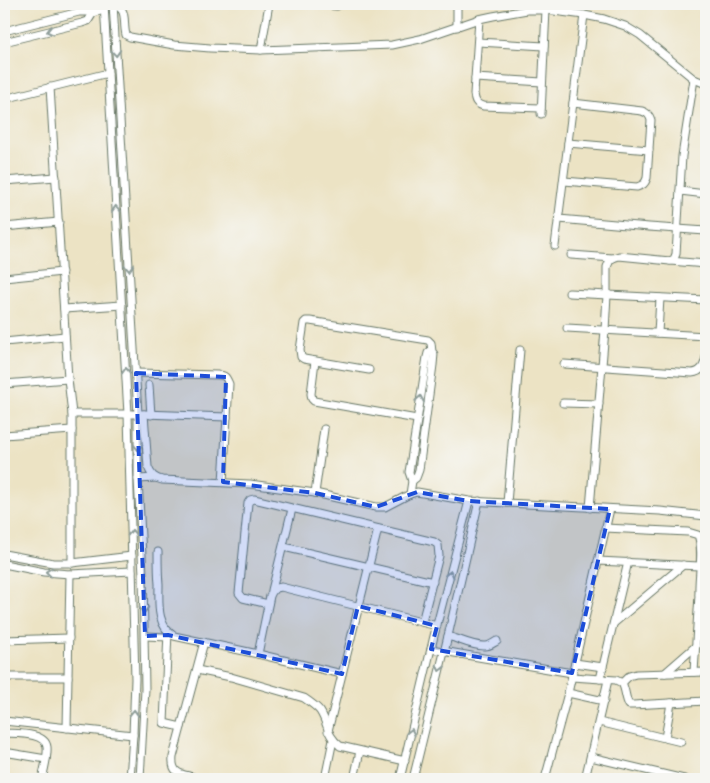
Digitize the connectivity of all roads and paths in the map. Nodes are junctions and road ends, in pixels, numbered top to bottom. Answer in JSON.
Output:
{"nodes":[{"id":1,"x":113,"y":4,"type":"edge"},
{"id":2,"x":269,"y":4,"type":"edge"},
{"id":3,"x":314,"y":4,"type":"edge"},
{"id":4,"x":457,"y":4,"type":"edge"},
{"id":5,"x":105,"y":6,"type":"edge"},
{"id":6,"x":337,"y":6,"type":"dead end"},
{"id":7,"x":546,"y":10,"type":"junction"},
{"id":8,"x":94,"y":13,"type":"junction"},
{"id":9,"x":584,"y":15,"type":"junction"},
{"id":10,"x":479,"y":19,"type":"junction"},
{"id":11,"x":457,"y":26,"type":"junction"},
{"id":12,"x":4,"y":31,"type":"edge"},
{"id":13,"x":126,"y":35,"type":"junction"},
{"id":14,"x":115,"y":36,"type":"junction"},
{"id":15,"x":4,"y":42,"type":"edge"},
{"id":16,"x":478,"y":42,"type":"junction"},
{"id":17,"x":544,"y":46,"type":"junction"},
{"id":18,"x":262,"y":50,"type":"junction"},
{"id":19,"x":108,"y":72,"type":"junction"},
{"id":20,"x":475,"y":78,"type":"junction"},
{"id":21,"x":694,"y":79,"type":"junction"},
{"id":22,"x":542,"y":82,"type":"junction"},
{"id":23,"x":706,"y":84,"type":"edge"},
{"id":24,"x":50,"y":87,"type":"junction"},
{"id":25,"x":4,"y":99,"type":"edge"},
{"id":26,"x":573,"y":103,"type":"junction"},
{"id":27,"x":568,"y":143,"type":"junction"},
{"id":28,"x":649,"y":150,"type":"junction"},
{"id":29,"x":56,"y":177,"type":"junction"},
{"id":30,"x":4,"y":181,"type":"edge"},
{"id":31,"x":564,"y":181,"type":"junction"},
{"id":32,"x":680,"y":191,"type":"junction"},
{"id":33,"x":706,"y":194,"type":"edge"},
{"id":34,"x":559,"y":219,"type":"junction"},
{"id":35,"x":59,"y":222,"type":"junction"},
{"id":36,"x":4,"y":227,"type":"edge"},
{"id":37,"x":677,"y":229,"type":"junction"},
{"id":38,"x":706,"y":231,"type":"edge"},
{"id":39,"x":555,"y":246,"type":"dead end"},
{"id":40,"x":571,"y":255,"type":"dead end"},
{"id":41,"x":613,"y":258,"type":"junction"},
{"id":42,"x":670,"y":261,"type":"junction"},
{"id":43,"x":706,"y":264,"type":"edge"},
{"id":44,"x":62,"y":272,"type":"junction"},
{"id":45,"x":4,"y":278,"type":"edge"},
{"id":46,"x":569,"y":293,"type":"dead end"},
{"id":47,"x":607,"y":295,"type":"junction"},
{"id":48,"x":660,"y":298,"type":"junction"},
{"id":49,"x":706,"y":300,"type":"edge"},
{"id":50,"x":122,"y":305,"type":"junction"},
{"id":51,"x":64,"y":309,"type":"junction"},
{"id":52,"x":567,"y":328,"type":"dead end"},
{"id":53,"x":605,"y":330,"type":"junction"},
{"id":54,"x":658,"y":334,"type":"junction"},
{"id":55,"x":66,"y":336,"type":"junction"},
{"id":56,"x":706,"y":336,"type":"edge"},
{"id":57,"x":4,"y":342,"type":"edge"},
{"id":58,"x":520,"y":350,"type":"dead end"},
{"id":59,"x":432,"y":352,"type":"junction"},
{"id":60,"x":706,"y":358,"type":"edge"},
{"id":61,"x":315,"y":361,"type":"junction"},
{"id":62,"x":564,"y":364,"type":"dead end"},
{"id":63,"x":602,"y":367,"type":"junction"},
{"id":64,"x":369,"y":370,"type":"dead end"},
{"id":65,"x":136,"y":373,"type":"junction"},
{"id":66,"x":68,"y":379,"type":"junction"},
{"id":67,"x":4,"y":384,"type":"edge"},
{"id":68,"x":149,"y":385,"type":"dead end"},
{"id":69,"x":563,"y":403,"type":"dead end"},
{"id":70,"x":599,"y":404,"type":"junction"},
{"id":71,"x":72,"y":414,"type":"junction"},
{"id":72,"x":128,"y":414,"type":"junction"},
{"id":73,"x":144,"y":414,"type":"junction"},
{"id":74,"x":227,"y":417,"type":"junction"},
{"id":75,"x":418,"y":418,"type":"junction"},
{"id":76,"x":324,"y":429,"type":"dead end"},
{"id":77,"x":72,"y":430,"type":"junction"},
{"id":78,"x":4,"y":435,"type":"edge"},
{"id":79,"x":156,"y":478,"type":"junction"},
{"id":80,"x":138,"y":479,"type":"junction"},
{"id":81,"x":412,"y":481,"type":"junction"},
{"id":82,"x":223,"y":482,"type":"junction"},
{"id":83,"x":315,"y":493,"type":"junction"},
{"id":84,"x":410,"y":494,"type":"junction"},
{"id":85,"x":469,"y":501,"type":"junction"},
{"id":86,"x":479,"y":501,"type":"junction"},
{"id":87,"x":507,"y":503,"type":"junction"},
{"id":88,"x":292,"y":508,"type":"junction"},
{"id":89,"x":590,"y":508,"type":"junction"},
{"id":90,"x":610,"y":509,"type":"junction"},
{"id":91,"x":706,"y":516,"type":"edge"},
{"id":92,"x":378,"y":528,"type":"junction"},
{"id":93,"x":605,"y":528,"type":"junction"},
{"id":94,"x":284,"y":547,"type":"junction"},
{"id":95,"x":158,"y":552,"type":"dead end"},
{"id":96,"x":4,"y":554,"type":"edge"},
{"id":97,"x":132,"y":556,"type":"junction"},
{"id":98,"x":598,"y":560,"type":"junction"},
{"id":99,"x":628,"y":562,"type":"junction"},
{"id":100,"x":72,"y":563,"type":"junction"},
{"id":101,"x":4,"y":564,"type":"edge"},
{"id":102,"x":683,"y":565,"type":"junction"},
{"id":103,"x":700,"y":566,"type":"junction"},
{"id":104,"x":368,"y":567,"type":"junction"},
{"id":105,"x":132,"y":571,"type":"junction"},
{"id":106,"x":70,"y":574,"type":"junction"},
{"id":107,"x":433,"y":582,"type":"junction"},
{"id":108,"x":272,"y":590,"type":"junction"},
{"id":109,"x":699,"y":594,"type":"junction"},
{"id":110,"x":706,"y":602,"type":"edge"},
{"id":111,"x":268,"y":604,"type":"junction"},
{"id":112,"x":358,"y":606,"type":"junction"},
{"id":113,"x":422,"y":622,"type":"junction"},
{"id":114,"x":613,"y":623,"type":"junction"},
{"id":115,"x":437,"y":626,"type":"junction"},
{"id":116,"x":168,"y":635,"type":"junction"},
{"id":117,"x":144,"y":636,"type":"junction"},
{"id":118,"x":448,"y":636,"type":"junction"},
{"id":119,"x":69,"y":638,"type":"junction"},
{"id":120,"x":4,"y":640,"type":"edge"},
{"id":121,"x":497,"y":641,"type":"dead end"},
{"id":122,"x":204,"y":642,"type":"junction"},
{"id":123,"x":696,"y":646,"type":"junction"},
{"id":124,"x":431,"y":649,"type":"junction"},
{"id":125,"x":443,"y":652,"type":"junction"},
{"id":126,"x":258,"y":654,"type":"junction"},
{"id":127,"x":575,"y":663,"type":"junction"},
{"id":128,"x":603,"y":667,"type":"junction"},
{"id":129,"x":197,"y":670,"type":"junction"},
{"id":130,"x":694,"y":672,"type":"junction"},
{"id":131,"x":706,"y":672,"type":"edge"},
{"id":132,"x":665,"y":673,"type":"junction"},
{"id":133,"x":342,"y":674,"type":"junction"},
{"id":134,"x":572,"y":675,"type":"junction"},
{"id":135,"x":4,"y":677,"type":"edge"},
{"id":136,"x":68,"y":677,"type":"junction"},
{"id":137,"x":600,"y":679,"type":"junction"},
{"id":138,"x":608,"y":680,"type":"junction"},
{"id":139,"x":622,"y":683,"type":"junction"},
{"id":140,"x":568,"y":693,"type":"junction"},
{"id":141,"x":604,"y":701,"type":"junction"},
{"id":142,"x":706,"y":701,"type":"edge"},
{"id":143,"x":671,"y":703,"type":"junction"},
{"id":144,"x":4,"y":721,"type":"edge"},
{"id":145,"x":599,"y":722,"type":"junction"},
{"id":146,"x":181,"y":727,"type":"junction"},
{"id":147,"x":67,"y":728,"type":"junction"},
{"id":148,"x":328,"y":731,"type":"junction"},
{"id":149,"x":4,"y":733,"type":"edge"},
{"id":150,"x":133,"y":735,"type":"junction"},
{"id":151,"x":665,"y":738,"type":"junction"},
{"id":152,"x":333,"y":740,"type":"junction"},
{"id":153,"x":681,"y":742,"type":"dead end"},
{"id":154,"x":360,"y":751,"type":"junction"},
{"id":155,"x":4,"y":752,"type":"edge"},
{"id":156,"x":591,"y":757,"type":"junction"},
{"id":157,"x":46,"y":759,"type":"junction"},
{"id":158,"x":404,"y":761,"type":"junction"},
{"id":159,"x":664,"y":777,"type":"edge"},
{"id":160,"x":42,"y":779,"type":"edge"},
{"id":161,"x":130,"y":779,"type":"edge"},
{"id":162,"x":140,"y":779,"type":"edge"},
{"id":163,"x":198,"y":779,"type":"edge"},
{"id":164,"x":325,"y":779,"type":"edge"},
{"id":165,"x":354,"y":779,"type":"edge"},
{"id":166,"x":400,"y":779,"type":"edge"},
{"id":167,"x":413,"y":779,"type":"edge"},
{"id":168,"x":545,"y":779,"type":"edge"},
{"id":169,"x":585,"y":779,"type":"edge"},
{"id":170,"x":684,"y":779,"type":"edge"}],
"edges":[{"from":1,"to":5,"type":"street"},
{"from":1,"to":13,"type":"street"},
{"from":1,"to":14,"type":"street"},
{"from":2,"to":18,"type":"street"},
{"from":3,"to":6,"type":"street"},
{"from":4,"to":11,"type":"street"},
{"from":5,"to":8,"type":"street"},
{"from":5,"to":19,"type":"street"},
{"from":7,"to":9,"type":"street"},
{"from":7,"to":10,"type":"street"},
{"from":7,"to":17,"type":"street"},
{"from":8,"to":12,"type":"street"},
{"from":8,"to":15,"type":"street","one_way":true},
{"from":9,"to":21,"type":"street"},
{"from":9,"to":26,"type":"street"},
{"from":10,"to":11,"type":"street"},
{"from":10,"to":16,"type":"street"},
{"from":11,"to":18,"type":"street"},
{"from":13,"to":14,"type":"street"},
{"from":13,"to":18,"type":"street"},
{"from":14,"to":65,"type":"street","one_way":true},
{"from":16,"to":17,"type":"street"},
{"from":16,"to":20,"type":"street"},
{"from":17,"to":22,"type":"street"},
{"from":19,"to":24,"type":"street"},
{"from":50,"to":19,"type":"street","one_way":true},
{"from":20,"to":22,"type":"street"},
{"from":20,"to":22,"type":"street"},
{"from":21,"to":23,"type":"street"},
{"from":21,"to":32,"type":"street"},
{"from":24,"to":25,"type":"street"},
{"from":24,"to":29,"type":"street"},
{"from":26,"to":27,"type":"street"},
{"from":26,"to":28,"type":"street"},
{"from":27,"to":28,"type":"street"},
{"from":27,"to":31,"type":"street"},
{"from":28,"to":31,"type":"street"},
{"from":29,"to":30,"type":"street"},
{"from":29,"to":35,"type":"street"},
{"from":31,"to":34,"type":"street"},
{"from":32,"to":33,"type":"street"},
{"from":32,"to":37,"type":"street"},
{"from":34,"to":37,"type":"street"},
{"from":34,"to":39,"type":"street"},
{"from":35,"to":36,"type":"street"},
{"from":35,"to":44,"type":"street"},
{"from":37,"to":38,"type":"street"},
{"from":37,"to":42,"type":"street"},
{"from":40,"to":41,"type":"street"},
{"from":41,"to":42,"type":"street"},
{"from":41,"to":47,"type":"street"},
{"from":42,"to":43,"type":"street"},
{"from":44,"to":45,"type":"street"},
{"from":44,"to":51,"type":"street"},
{"from":46,"to":47,"type":"street"},
{"from":47,"to":48,"type":"street"},
{"from":47,"to":53,"type":"street"},
{"from":48,"to":49,"type":"street"},
{"from":48,"to":54,"type":"street"},
{"from":50,"to":51,"type":"street"},
{"from":72,"to":50,"type":"street","one_way":true},
{"from":51,"to":55,"type":"street"},
{"from":52,"to":53,"type":"street"},
{"from":53,"to":54,"type":"street"},
{"from":53,"to":63,"type":"street"},
{"from":54,"to":56,"type":"street"},
{"from":55,"to":57,"type":"street"},
{"from":55,"to":66,"type":"street"},
{"from":58,"to":87,"type":"street"},
{"from":59,"to":61,"type":"street"},
{"from":75,"to":59,"type":"street","one_way":true},
{"from":59,"to":81,"type":"street"},
{"from":60,"to":63,"type":"street"},
{"from":61,"to":64,"type":"street"},
{"from":61,"to":75,"type":"street"},
{"from":62,"to":63,"type":"street"},
{"from":63,"to":70,"type":"street"},
{"from":65,"to":73,"type":"street"},
{"from":65,"to":74,"type":"street"},
{"from":66,"to":67,"type":"street"},
{"from":66,"to":71,"type":"street"},
{"from":68,"to":73,"type":"street"},
{"from":69,"to":70,"type":"street"},
{"from":70,"to":89,"type":"street"},
{"from":71,"to":72,"type":"street"},
{"from":71,"to":77,"type":"street"},
{"from":72,"to":73,"type":"street"},
{"from":97,"to":72,"type":"street","one_way":true},
{"from":73,"to":74,"type":"street"},
{"from":73,"to":79,"type":"street"},
{"from":73,"to":80,"type":"street","one_way":true},
{"from":74,"to":82,"type":"street"},
{"from":75,"to":81,"type":"street"},
{"from":76,"to":83,"type":"street"},
{"from":77,"to":78,"type":"street"},
{"from":77,"to":100,"type":"street"},
{"from":79,"to":80,"type":"street"},
{"from":79,"to":82,"type":"street"},
{"from":80,"to":117,"type":"street","one_way":true},
{"from":81,"to":84,"type":"street"},
{"from":82,"to":83,"type":"street"},
{"from":83,"to":84,"type":"street"},
{"from":84,"to":85,"type":"street"},
{"from":85,"to":86,"type":"street"},
{"from":115,"to":85,"type":"street","one_way":true},
{"from":86,"to":87,"type":"street"},
{"from":86,"to":118,"type":"street"},
{"from":87,"to":89,"type":"street"},
{"from":88,"to":92,"type":"street"},
{"from":88,"to":94,"type":"street"},
{"from":88,"to":111,"type":"street"},
{"from":89,"to":90,"type":"street"},
{"from":90,"to":91,"type":"street"},
{"from":90,"to":93,"type":"street"},
{"from":92,"to":104,"type":"street"},
{"from":92,"to":107,"type":"street"},
{"from":93,"to":98,"type":"street"},
{"from":93,"to":103,"type":"street"},
{"from":94,"to":104,"type":"street"},
{"from":94,"to":108,"type":"street"},
{"from":95,"to":116,"type":"street"},
{"from":96,"to":100,"type":"street"},
{"from":97,"to":100,"type":"street"},
{"from":97,"to":105,"type":"street"},
{"from":98,"to":99,"type":"street"},
{"from":98,"to":127,"type":"street"},
{"from":99,"to":102,"type":"street"},
{"from":99,"to":114,"type":"street"},
{"from":106,"to":101,"type":"street","one_way":true},
{"from":102,"to":103,"type":"street"},
{"from":102,"to":114,"type":"street"},
{"from":103,"to":109,"type":"street"},
{"from":104,"to":107,"type":"street"},
{"from":104,"to":112,"type":"street"},
{"from":105,"to":106,"type":"street"},
{"from":150,"to":105,"type":"street","one_way":true},
{"from":106,"to":119,"type":"street"},
{"from":107,"to":113,"type":"street"},
{"from":108,"to":111,"type":"street"},
{"from":108,"to":112,"type":"street"},
{"from":109,"to":110,"type":"street"},
{"from":109,"to":123,"type":"street"},
{"from":111,"to":126,"type":"street"},
{"from":112,"to":113,"type":"street"},
{"from":112,"to":133,"type":"street"},
{"from":113,"to":115,"type":"street"},
{"from":114,"to":128,"type":"street"},
{"from":115,"to":124,"type":"street"},
{"from":116,"to":117,"type":"street"},
{"from":116,"to":122,"type":"street"},
{"from":116,"to":146,"type":"street"},
{"from":117,"to":162,"type":"street"},
{"from":118,"to":121,"type":"street"},
{"from":118,"to":125,"type":"street"},
{"from":119,"to":120,"type":"street"},
{"from":119,"to":136,"type":"street"},
{"from":122,"to":126,"type":"street"},
{"from":122,"to":129,"type":"street"},
{"from":123,"to":130,"type":"street"},
{"from":123,"to":132,"type":"street"},
{"from":124,"to":125,"type":"street"},
{"from":158,"to":124,"type":"street","one_way":true},
{"from":125,"to":134,"type":"street"},
{"from":125,"to":167,"type":"street","one_way":true},
{"from":126,"to":133,"type":"street"},
{"from":127,"to":128,"type":"street"},
{"from":127,"to":134,"type":"street"},
{"from":128,"to":137,"type":"street"},
{"from":129,"to":146,"type":"street"},
{"from":129,"to":148,"type":"street"},
{"from":130,"to":131,"type":"street"},
{"from":130,"to":132,"type":"street"},
{"from":132,"to":139,"type":"street"},
{"from":133,"to":148,"type":"street"},
{"from":134,"to":137,"type":"street"},
{"from":134,"to":140,"type":"street"},
{"from":135,"to":136,"type":"street"},
{"from":136,"to":147,"type":"street"},
{"from":137,"to":138,"type":"street"},
{"from":138,"to":139,"type":"street"},
{"from":138,"to":141,"type":"street"},
{"from":139,"to":143,"type":"street"},
{"from":140,"to":141,"type":"street"},
{"from":140,"to":168,"type":"street"},
{"from":141,"to":145,"type":"street"},
{"from":142,"to":143,"type":"street"},
{"from":143,"to":151,"type":"street"},
{"from":144,"to":147,"type":"street"},
{"from":145,"to":151,"type":"street"},
{"from":145,"to":156,"type":"street"},
{"from":146,"to":163,"type":"street"},
{"from":147,"to":150,"type":"street"},
{"from":148,"to":152,"type":"street"},
{"from":149,"to":157,"type":"street"},
{"from":150,"to":161,"type":"street"},
{"from":151,"to":153,"type":"street"},
{"from":152,"to":154,"type":"street"},
{"from":152,"to":164,"type":"street"},
{"from":154,"to":158,"type":"street"},
{"from":154,"to":165,"type":"street"},
{"from":155,"to":157,"type":"street"},
{"from":156,"to":159,"type":"street"},
{"from":156,"to":169,"type":"street"},
{"from":157,"to":160,"type":"street"},
{"from":158,"to":166,"type":"street"},
{"from":159,"to":170,"type":"street"}]}
